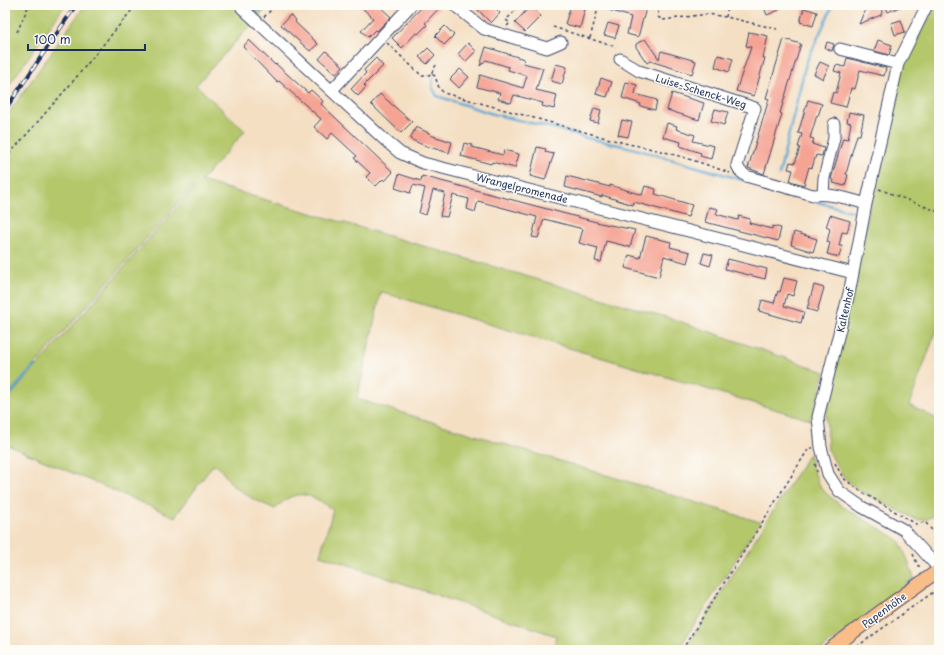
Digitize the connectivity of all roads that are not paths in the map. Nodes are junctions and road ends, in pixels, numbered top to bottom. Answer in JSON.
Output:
{"nodes":[{"id":1,"x":411,"y":5,"type":"edge"},
{"id":2,"x":454,"y":5,"type":"edge"},
{"id":3,"x":927,"y":5,"type":"edge"},
{"id":4,"x":242,"y":8,"type":"dead end"},
{"id":5,"x":561,"y":42,"type":"dead end"},
{"id":6,"x":840,"y":49,"type":"dead end"},
{"id":7,"x":620,"y":59,"type":"dead end"},
{"id":8,"x":898,"y":64,"type":"junction"},
{"id":9,"x":332,"y":90,"type":"junction"},
{"id":10,"x":834,"y":124,"type":"dead end"},
{"id":11,"x":823,"y":194,"type":"junction"},
{"id":12,"x":866,"y":204,"type":"junction"},
{"id":13,"x":853,"y":273,"type":"junction"},
{"id":14,"x":939,"y":570,"type":"edge"},
{"id":15,"x":829,"y":650,"type":"edge"}],
"edges":[{"from":1,"to":9,"type":"street"},
{"from":2,"to":5,"type":"street"},
{"from":3,"to":8,"type":"street","name":"Kaltenhof"},
{"from":4,"to":9,"type":"street","name":"Wrangelpromenade"},
{"from":6,"to":8,"type":"street"},
{"from":7,"to":11,"type":"street","name":"Luise-Schenck-Weg"},
{"from":8,"to":12,"type":"street","name":"Kaltenhof"},
{"from":9,"to":13,"type":"street","name":"Wrangelpromenade"},
{"from":10,"to":11,"type":"street"},
{"from":11,"to":12,"type":"street"},
{"from":12,"to":13,"type":"street","name":"Kaltenhof"},
{"from":13,"to":14,"type":"street","name":"Kaltenhof"},
{"from":14,"to":15,"type":"main road","name":"Papenhöhe"}]}
